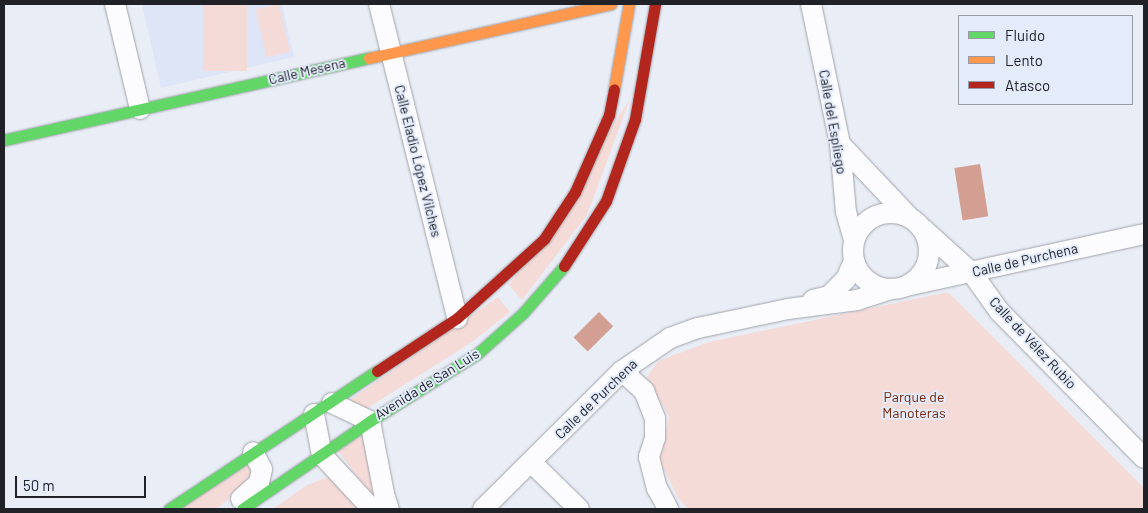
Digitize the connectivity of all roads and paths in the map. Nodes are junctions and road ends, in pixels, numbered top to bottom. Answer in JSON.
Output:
{"nodes":[{"id":1,"x":116,"y":4,"type":"edge"},
{"id":2,"x":379,"y":4,"type":"edge"},
{"id":3,"x":611,"y":4,"type":"edge"},
{"id":4,"x":629,"y":4,"type":"edge"},
{"id":5,"x":655,"y":4,"type":"edge"},
{"id":6,"x":811,"y":4,"type":"edge"},
{"id":7,"x":391,"y":52,"type":"junction"},
{"id":8,"x":140,"y":109,"type":"junction"},
{"id":9,"x":4,"y":140,"type":"edge"},
{"id":10,"x":840,"y":144,"type":"junction"},
{"id":11,"x":915,"y":223,"type":"junction"},
{"id":12,"x":1144,"y":234,"type":"edge"},
{"id":13,"x":854,"y":240,"type":"junction"},
{"id":14,"x":854,"y":261,"type":"junction"},
{"id":15,"x":972,"y":273,"type":"junction"},
{"id":16,"x":898,"y":287,"type":"junction"},
{"id":17,"x":788,"y":309,"type":"junction"},
{"id":18,"x":458,"y":318,"type":"junction"},
{"id":19,"x":622,"y":371,"type":"junction"},
{"id":20,"x":332,"y":403,"type":"junction"},
{"id":21,"x":314,"y":414,"type":"junction"},
{"id":22,"x":370,"y":420,"type":"junction"},
{"id":23,"x":253,"y":452,"type":"junction"},
{"id":24,"x":322,"y":455,"type":"junction"},
{"id":25,"x":1144,"y":458,"type":"edge"},
{"id":26,"x":531,"y":462,"type":"junction"},
{"id":27,"x":575,"y":508,"type":"edge"},
{"id":28,"x":169,"y":509,"type":"edge"},
{"id":29,"x":230,"y":509,"type":"edge"},
{"id":30,"x":242,"y":509,"type":"edge"},
{"id":31,"x":372,"y":509,"type":"edge"},
{"id":32,"x":389,"y":509,"type":"edge"},
{"id":33,"x":483,"y":509,"type":"edge"},
{"id":34,"x":668,"y":509,"type":"edge"}],
"edges":[{"from":1,"to":8,"type":"street"},
{"from":2,"to":7,"type":"street","name":"Calle Eladio López Vilches"},
{"from":3,"to":7,"type":"street","name":"Calle Mesena"},
{"from":4,"to":18,"type":"street"},
{"from":5,"to":22,"type":"street","name":"Avenida de San Luis"},
{"from":6,"to":10,"type":"street","name":"Calle del Espliego"},
{"from":7,"to":8,"type":"street","name":"Calle Mesena"},
{"from":7,"to":18,"type":"street","name":"Calle Eladio López Vilches"},
{"from":8,"to":9,"type":"street","name":"Calle Mesena"},
{"from":10,"to":11,"type":"street","name":"Calle de Vélez Rubio"},
{"from":10,"to":13,"type":"street","name":"Calle del Espliego"},
{"from":11,"to":13,"type":"street"},
{"from":11,"to":15,"type":"street","name":"Calle de Vélez Rubio"},
{"from":11,"to":16,"type":"street"},
{"from":12,"to":15,"type":"street","name":"Calle de Purchena"},
{"from":13,"to":14,"type":"street"},
{"from":14,"to":16,"type":"street"},
{"from":14,"to":17,"type":"street","name":"Calle de Purchena"},
{"from":15,"to":16,"type":"street","name":"Calle de Purchena"},
{"from":15,"to":25,"type":"street","name":"Calle de Vélez Rubio"},
{"from":16,"to":17,"type":"street","name":"Calle de Purchena"},
{"from":17,"to":19,"type":"street","name":"Calle de Purchena"},
{"from":18,"to":20,"type":"street"},
{"from":19,"to":26,"type":"street","name":"Calle de Purchena"},
{"from":19,"to":34,"type":"street"},
{"from":20,"to":21,"type":"street"},
{"from":20,"to":22,"type":"street"},
{"from":21,"to":23,"type":"street"},
{"from":21,"to":24,"type":"street"},
{"from":22,"to":24,"type":"street","name":"Avenida de San Luis"},
{"from":22,"to":32,"type":"street"},
{"from":23,"to":28,"type":"street"},
{"from":23,"to":29,"type":"street"},
{"from":24,"to":30,"type":"street","name":"Avenida de San Luis"},
{"from":24,"to":31,"type":"street"},
{"from":26,"to":27,"type":"street"},
{"from":26,"to":33,"type":"street","name":"Calle de Purchena"}]}
